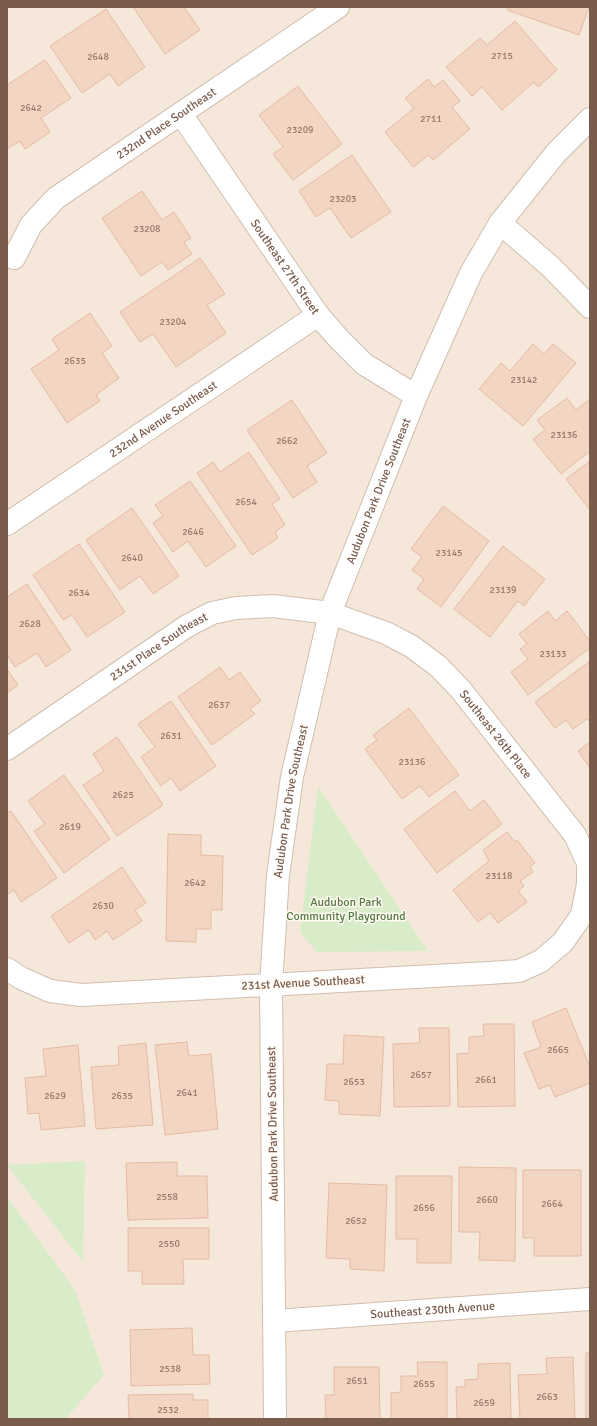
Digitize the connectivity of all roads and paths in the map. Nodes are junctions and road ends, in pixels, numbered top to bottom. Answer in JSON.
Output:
{"nodes":[{"id":1,"x":338,"y":7,"type":"edge"},
{"id":2,"x":181,"y":114,"type":"junction"},
{"id":3,"x":590,"y":120,"type":"edge"},
{"id":4,"x":500,"y":223,"type":"junction"},
{"id":5,"x":14,"y":258,"type":"dead end"},
{"id":6,"x":590,"y":307,"type":"edge"},
{"id":7,"x":318,"y":314,"type":"junction"},
{"id":8,"x":416,"y":396,"type":"junction"},
{"id":9,"x":7,"y":524,"type":"edge"},
{"id":10,"x":330,"y":613,"type":"junction"},
{"id":11,"x":7,"y":748,"type":"edge"},
{"id":12,"x":582,"y":915,"type":"joint"},
{"id":13,"x":7,"y":969,"type":"edge"},
{"id":14,"x":271,"y":984,"type":"junction"},
{"id":15,"x":590,"y":1299,"type":"edge"},
{"id":16,"x":275,"y":1321,"type":"junction"},
{"id":17,"x":275,"y":1419,"type":"edge"}],
"edges":[{"from":1,"to":2,"type":"street","name":"232nd Place Southeast"},
{"from":2,"to":5,"type":"street","name":"232nd Place Southeast"},
{"from":2,"to":7,"type":"street","name":"Southeast 27th Street"},
{"from":3,"to":4,"type":"street","name":"Audubon Park Drive Southeast"},
{"from":4,"to":6,"type":"street"},
{"from":4,"to":8,"type":"street","name":"Audubon Park Drive Southeast"},
{"from":7,"to":8,"type":"street","name":"Southeast 27th Street"},
{"from":7,"to":9,"type":"street","name":"232nd Avenue Southeast"},
{"from":8,"to":10,"type":"street","name":"Audubon Park Drive Southeast"},
{"from":10,"to":11,"type":"street","name":"231st Place Southeast"},
{"from":10,"to":12,"type":"street","name":"Southeast 26th Place"},
{"from":10,"to":14,"type":"street","name":"Audubon Park Drive Southeast"},
{"from":12,"to":14,"type":"street","name":"231st Avenue Southeast"},
{"from":13,"to":14,"type":"street","name":"231st Avenue Southeast"},
{"from":14,"to":16,"type":"street","name":"Audubon Park Drive Southeast"},
{"from":15,"to":16,"type":"street","name":"Southeast 230th Avenue"},
{"from":16,"to":17,"type":"street","name":"Audubon Park Drive Southeast"}]}
